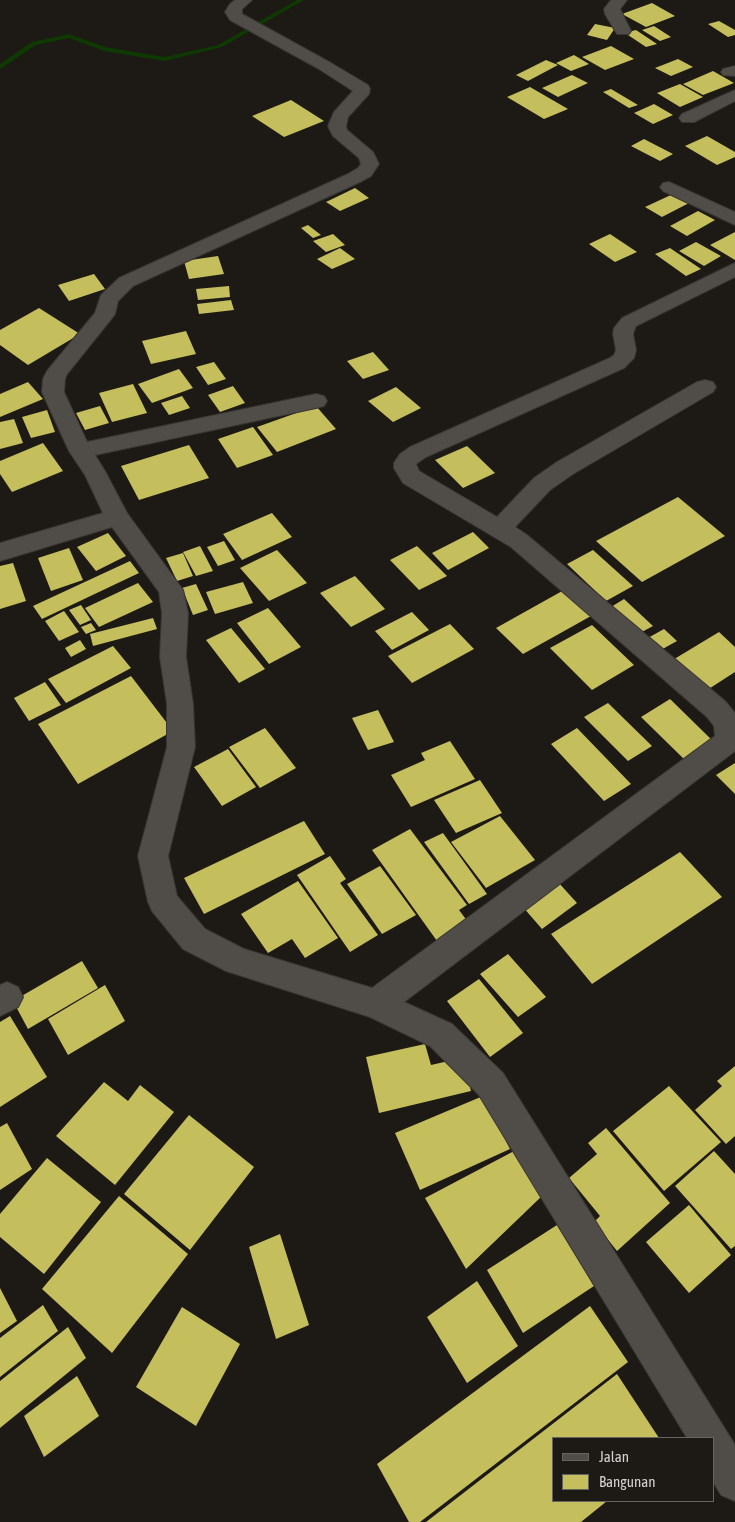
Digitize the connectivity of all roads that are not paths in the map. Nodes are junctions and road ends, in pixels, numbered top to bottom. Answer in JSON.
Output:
{"nodes":[{"id":1,"x":244,"y":0,"type":"edge"},
{"id":2,"x":619,"y":0,"type":"edge"},
{"id":3,"x":623,"y":31,"type":"dead end"},
{"id":4,"x":735,"y":95,"type":"edge"},
{"id":5,"x":688,"y":118,"type":"dead end"},
{"id":6,"x":669,"y":188,"type":"dead end"},
{"id":7,"x":735,"y":220,"type":"edge"},
{"id":8,"x":735,"y":269,"type":"edge"},
{"id":9,"x":705,"y":387,"type":"dead end"},
{"id":10,"x":316,"y":401,"type":"dead end"},
{"id":11,"x":80,"y":451,"type":"junction"},
{"id":12,"x":117,"y":517,"type":"junction"},
{"id":13,"x":499,"y":530,"type":"junction"},
{"id":14,"x":0,"y":552,"type":"edge"},
{"id":15,"x":376,"y":1004,"type":"junction"},
{"id":16,"x":707,"y":1437,"type":"edge"},
{"id":17,"x":715,"y":1449,"type":"edge"},
{"id":18,"x":735,"y":1481,"type":"edge"}],
"edges":[{"from":1,"to":11,"type":"street"},
{"from":2,"to":3,"type":"street"},
{"from":4,"to":5,"type":"street"},
{"from":6,"to":7,"type":"street"},
{"from":8,"to":13,"type":"street"},
{"from":9,"to":13,"type":"street"},
{"from":10,"to":11,"type":"street"},
{"from":11,"to":12,"type":"street"},
{"from":12,"to":14,"type":"street"},
{"from":12,"to":15,"type":"street"},
{"from":13,"to":15,"type":"street"},
{"from":15,"to":16,"type":"street"},
{"from":17,"to":18,"type":"street"}]}
